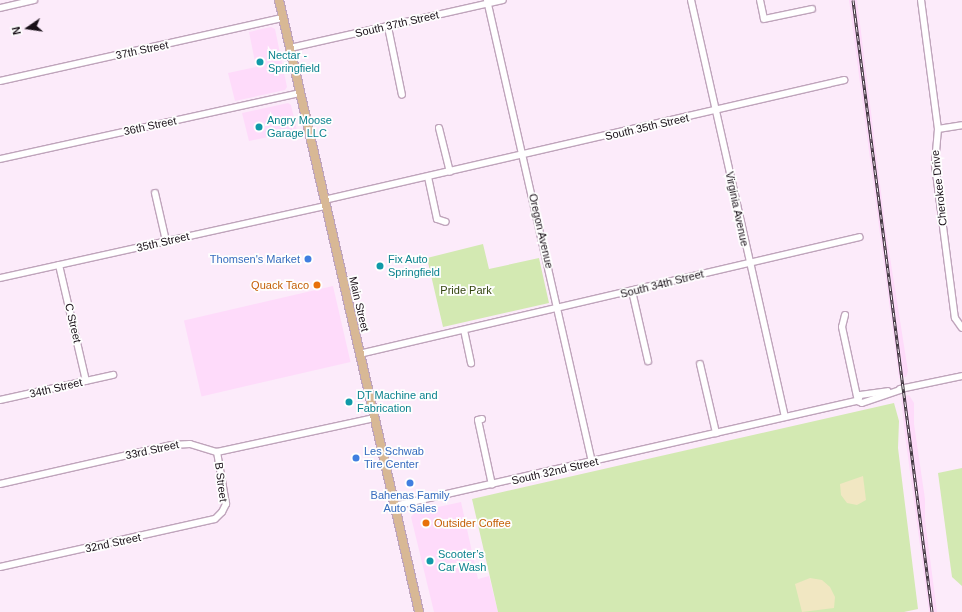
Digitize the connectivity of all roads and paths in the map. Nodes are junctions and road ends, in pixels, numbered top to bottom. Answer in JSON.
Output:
{"nodes":[{"id":1,"x":34,"y":0,"type":"edge"},
{"id":2,"x":279,"y":0,"type":"edge"},
{"id":3,"x":503,"y":0,"type":"edge"},
{"id":4,"x":691,"y":0,"type":"edge"},
{"id":5,"x":760,"y":0,"type":"edge"},
{"id":6,"x":921,"y":0,"type":"edge"},
{"id":7,"x":487,"y":2,"type":"edge"},
{"id":8,"x":0,"y":8,"type":"edge"},
{"id":9,"x":812,"y":9,"type":"dead end"},
{"id":10,"x":283,"y":18,"type":"junction"},
{"id":11,"x":388,"y":27,"type":"junction"},
{"id":12,"x":290,"y":48,"type":"junction"},
{"id":13,"x":844,"y":80,"type":"dead end"},
{"id":14,"x":0,"y":81,"type":"edge"},
{"id":15,"x":300,"y":93,"type":"junction"},
{"id":16,"x":402,"y":95,"type":"dead end"},
{"id":17,"x":716,"y":110,"type":"junction"},
{"id":18,"x":962,"y":125,"type":"edge"},
{"id":19,"x":439,"y":128,"type":"dead end"},
{"id":20,"x":938,"y":129,"type":"junction"},
{"id":21,"x":524,"y":156,"type":"junction"},
{"id":22,"x":0,"y":159,"type":"edge"},
{"id":23,"x":450,"y":172,"type":"junction"},
{"id":24,"x":428,"y":177,"type":"junction"},
{"id":25,"x":155,"y":193,"type":"dead end"},
{"id":26,"x":325,"y":203,"type":"junction"},
{"id":27,"x":446,"y":222,"type":"dead end"},
{"id":28,"x":860,"y":237,"type":"dead end"},
{"id":29,"x":166,"y":241,"type":"junction"},
{"id":30,"x":749,"y":263,"type":"junction"},
{"id":31,"x":59,"y":265,"type":"junction"},
{"id":32,"x":0,"y":278,"type":"edge"},
{"id":33,"x":632,"y":291,"type":"junction"},
{"id":34,"x":559,"y":308,"type":"junction"},
{"id":35,"x":845,"y":315,"type":"dead end"},
{"id":36,"x":961,"y":328,"type":"edge"},
{"id":37,"x":464,"y":330,"type":"junction"},
{"id":38,"x":360,"y":354,"type":"junction"},
{"id":39,"x":648,"y":361,"type":"dead end"},
{"id":40,"x":472,"y":363,"type":"dead end"},
{"id":41,"x":700,"y":364,"type":"dead end"},
{"id":42,"x":113,"y":375,"type":"dead end"},
{"id":43,"x":962,"y":376,"type":"edge"},
{"id":44,"x":86,"y":381,"type":"junction"},
{"id":45,"x":0,"y":400,"type":"edge"},
{"id":46,"x":858,"y":401,"type":"junction"},
{"id":47,"x":785,"y":417,"type":"junction"},
{"id":48,"x":374,"y":418,"type":"junction"},
{"id":49,"x":482,"y":419,"type":"dead end"},
{"id":50,"x":716,"y":433,"type":"junction"},
{"id":51,"x":217,"y":452,"type":"junction"},
{"id":52,"x":592,"y":463,"type":"junction"},
{"id":53,"x":0,"y":484,"type":"edge"},
{"id":54,"x":492,"y":485,"type":"junction"},
{"id":55,"x":394,"y":506,"type":"junction"},
{"id":56,"x":222,"y":512,"type":"joint"},
{"id":57,"x":0,"y":567,"type":"edge"},
{"id":58,"x":419,"y":612,"type":"edge"}],
"edges":[{"from":1,"to":8,"type":"street"},
{"from":2,"to":10,"type":"main road","name":"Main Street"},
{"from":3,"to":7,"type":"street","name":"South 37th Street"},
{"from":4,"to":17,"type":"street","name":"Virginia Avenue"},
{"from":5,"to":9,"type":"street"},
{"from":6,"to":20,"type":"street","name":"Cherokee Drive"},
{"from":7,"to":11,"type":"street","name":"South 37th Street"},
{"from":7,"to":21,"type":"street","name":"Oregon Avenue"},
{"from":10,"to":12,"type":"main road","name":"Main Street"},
{"from":10,"to":14,"type":"street","name":"37th Street"},
{"from":11,"to":12,"type":"street","name":"South 37th Street"},
{"from":11,"to":16,"type":"street"},
{"from":12,"to":15,"type":"main road","name":"Main Street"},
{"from":13,"to":17,"type":"street","name":"South 35th Street"},
{"from":15,"to":22,"type":"street","name":"36th Street"},
{"from":15,"to":26,"type":"main road","name":"Main Street"},
{"from":17,"to":21,"type":"street","name":"South 35th Street"},
{"from":17,"to":30,"type":"street","name":"Virginia Avenue"},
{"from":18,"to":20,"type":"street"},
{"from":19,"to":23,"type":"street"},
{"from":20,"to":36,"type":"street","name":"Cherokee Drive"},
{"from":21,"to":23,"type":"street","name":"South 35th Street"},
{"from":21,"to":34,"type":"street","name":"Oregon Avenue"},
{"from":23,"to":24,"type":"street","name":"South 35th Street"},
{"from":24,"to":26,"type":"street","name":"South 35th Street"},
{"from":24,"to":27,"type":"street"},
{"from":25,"to":29,"type":"street"},
{"from":26,"to":29,"type":"street","name":"35th Street"},
{"from":26,"to":38,"type":"main road","name":"Main Street"},
{"from":28,"to":30,"type":"street","name":"South 34th Street"},
{"from":29,"to":31,"type":"street","name":"35th Street"},
{"from":30,"to":33,"type":"street","name":"South 34th Street"},
{"from":30,"to":47,"type":"street","name":"Virginia Avenue"},
{"from":31,"to":32,"type":"street","name":"35th Street"},
{"from":31,"to":44,"type":"street","name":"C Street"},
{"from":33,"to":34,"type":"street","name":"South 34th Street"},
{"from":33,"to":39,"type":"street"},
{"from":34,"to":37,"type":"street","name":"South 34th Street"},
{"from":34,"to":52,"type":"street","name":"Oregon Avenue"},
{"from":35,"to":46,"type":"street"},
{"from":37,"to":38,"type":"street","name":"South 34th Street"},
{"from":37,"to":40,"type":"street"},
{"from":38,"to":48,"type":"main road","name":"Main Street"},
{"from":41,"to":50,"type":"street"},
{"from":42,"to":44,"type":"street","name":"34th Street"},
{"from":43,"to":46,"type":"street","name":"South 32nd Street"},
{"from":44,"to":45,"type":"street","name":"34th Street"},
{"from":46,"to":47,"type":"street","name":"South 32nd Street"},
{"from":47,"to":50,"type":"street","name":"South 32nd Street"},
{"from":48,"to":51,"type":"street","name":"33rd Street"},
{"from":48,"to":55,"type":"main road","name":"Main Street"},
{"from":49,"to":54,"type":"street"},
{"from":50,"to":52,"type":"street","name":"South 32nd Street"},
{"from":51,"to":53,"type":"street","name":"33rd Street"},
{"from":51,"to":56,"type":"street","name":"B Street"},
{"from":52,"to":54,"type":"street","name":"South 32nd Street"},
{"from":54,"to":55,"type":"street","name":"South 32nd Street"},
{"from":55,"to":58,"type":"main road","name":"Main Street"},
{"from":56,"to":57,"type":"street","name":"32nd Street"}]}
